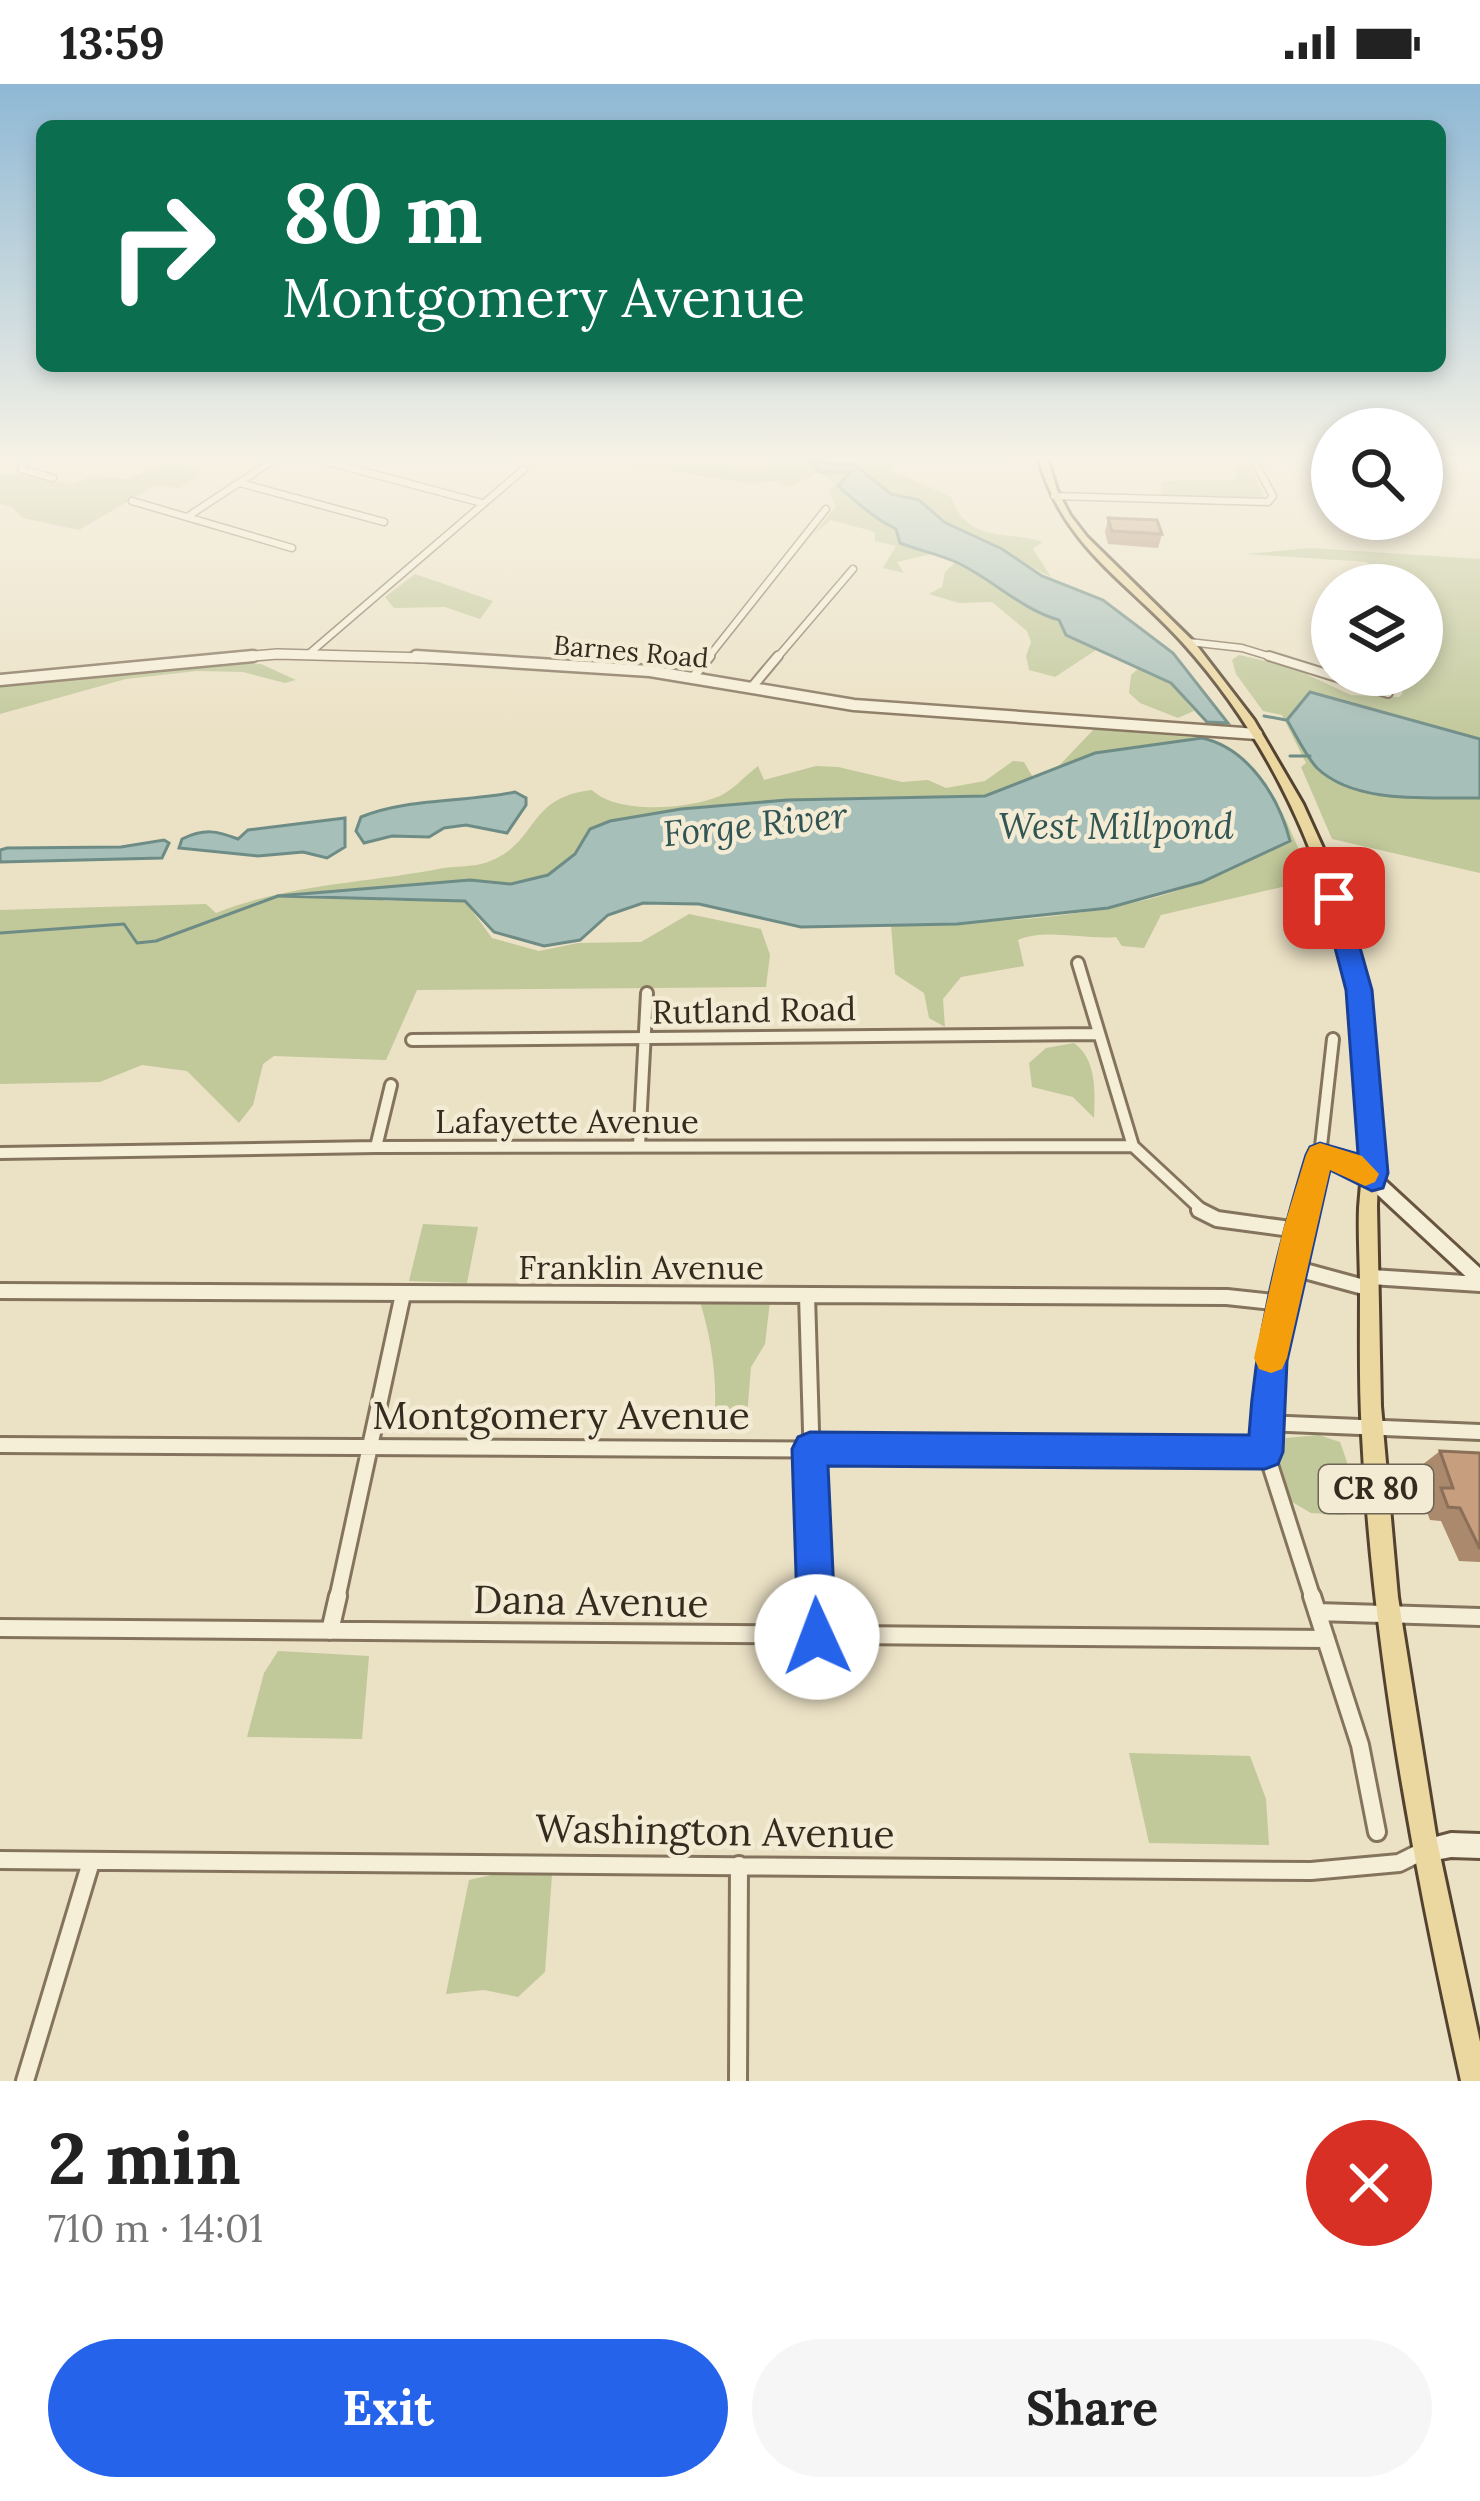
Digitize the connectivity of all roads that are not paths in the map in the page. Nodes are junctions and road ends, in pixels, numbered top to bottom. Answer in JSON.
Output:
{"nodes":[{"id":1,"x":423,"y":554,"type":"edge"},
{"id":2,"x":790,"y":554,"type":"edge"},
{"id":3,"x":1098,"y":554,"type":"edge"},
{"id":4,"x":854,"y":569,"type":"dead end"},
{"id":5,"x":1189,"y":642,"type":"junction"},
{"id":6,"x":311,"y":652,"type":"junction"},
{"id":7,"x":1311,"y":669,"type":"edge"},
{"id":8,"x":694,"y":676,"type":"junction"},
{"id":9,"x":0,"y":680,"type":"edge"},
{"id":10,"x":752,"y":687,"type":"junction"},
{"id":11,"x":1257,"y":734,"type":"junction"},
{"id":12,"x":1078,"y":963,"type":"dead end"},
{"id":13,"x":647,"y":993,"type":"dead end"},
{"id":14,"x":1097,"y":1034,"type":"junction"},
{"id":15,"x":643,"y":1038,"type":"junction"},
{"id":16,"x":412,"y":1040,"type":"dead end"},
{"id":17,"x":1333,"y":1040,"type":"dead end"},
{"id":18,"x":391,"y":1085,"type":"dead end"},
{"id":19,"x":638,"y":1146,"type":"junction"},
{"id":20,"x":1133,"y":1146,"type":"junction"},
{"id":21,"x":376,"y":1147,"type":"junction"},
{"id":22,"x":0,"y":1154,"type":"edge"},
{"id":23,"x":1320,"y":1155,"type":"junction"},
{"id":24,"x":1372,"y":1179,"type":"junction"},
{"id":25,"x":1298,"y":1230,"type":"junction"},
{"id":26,"x":1291,"y":1267,"type":"junction"},
{"id":27,"x":1480,"y":1281,"type":"edge"},
{"id":28,"x":1371,"y":1283,"type":"junction"},
{"id":29,"x":0,"y":1292,"type":"edge"},
{"id":30,"x":403,"y":1294,"type":"junction"},
{"id":31,"x":807,"y":1294,"type":"junction"},
{"id":32,"x":1282,"y":1304,"type":"junction"},
{"id":33,"x":1266,"y":1423,"type":"junction"},
{"id":34,"x":1372,"y":1430,"type":"junction"},
{"id":35,"x":1480,"y":1432,"type":"edge"},
{"id":36,"x":0,"y":1444,"type":"edge"},
{"id":37,"x":371,"y":1446,"type":"junction"},
{"id":38,"x":810,"y":1449,"type":"junction"},
{"id":39,"x":1265,"y":1452,"type":"junction"},
{"id":40,"x":1317,"y":1612,"type":"junction"},
{"id":41,"x":1388,"y":1613,"type":"junction"},
{"id":42,"x":1480,"y":1617,"type":"edge"},
{"id":43,"x":0,"y":1628,"type":"edge"},
{"id":44,"x":330,"y":1631,"type":"junction"},
{"id":45,"x":817,"y":1637,"type":"junction"},
{"id":46,"x":1326,"y":1639,"type":"junction"},
{"id":47,"x":1377,"y":1832,"type":"dead end"},
{"id":48,"x":1480,"y":1846,"type":"edge"},
{"id":49,"x":1425,"y":1850,"type":"junction"},
{"id":50,"x":0,"y":1860,"type":"edge"},
{"id":51,"x":91,"y":1862,"type":"junction"},
{"id":52,"x":739,"y":1865,"type":"junction"},
{"id":53,"x":25,"y":2081,"type":"edge"},
{"id":54,"x":738,"y":2081,"type":"edge"},
{"id":55,"x":1475,"y":2081,"type":"edge"}],
"edges":[{"from":1,"to":6,"type":"street"},
{"from":2,"to":8,"type":"street"},
{"from":3,"to":5,"type":"main road","number":"CR 80"},
{"from":4,"to":10,"type":"street"},
{"from":5,"to":7,"type":"street"},
{"from":5,"to":11,"type":"main road","number":"CR 80"},
{"from":6,"to":8,"type":"street","name":"Barnes Road"},
{"from":6,"to":9,"type":"street","name":"Barnes Road"},
{"from":8,"to":10,"type":"street","name":"Barnes Road"},
{"from":10,"to":11,"type":"street","name":"Barnes Road"},
{"from":11,"to":24,"type":"main road","number":"CR 80"},
{"from":12,"to":14,"type":"street"},
{"from":13,"to":15,"type":"street"},
{"from":14,"to":15,"type":"street","name":"Rutland Road"},
{"from":14,"to":20,"type":"street"},
{"from":15,"to":16,"type":"street","name":"Rutland Road"},
{"from":15,"to":19,"type":"street"},
{"from":17,"to":23,"type":"street"},
{"from":18,"to":21,"type":"street"},
{"from":19,"to":20,"type":"street","name":"Lafayette Avenue"},
{"from":19,"to":21,"type":"street","name":"Lafayette Avenue"},
{"from":20,"to":25,"type":"street"},
{"from":21,"to":22,"type":"street","name":"Lafayette Avenue"},
{"from":23,"to":24,"type":"street"},
{"from":23,"to":25,"type":"street"},
{"from":24,"to":27,"type":"main road"},
{"from":24,"to":28,"type":"main road","number":"CR 80"},
{"from":25,"to":26,"type":"street"},
{"from":26,"to":28,"type":"street"},
{"from":26,"to":32,"type":"street"},
{"from":27,"to":28,"type":"street"},
{"from":28,"to":34,"type":"main road","number":"CR 80"},
{"from":29,"to":30,"type":"street","name":"Franklin Avenue"},
{"from":30,"to":31,"type":"street","name":"Franklin Avenue"},
{"from":30,"to":37,"type":"street"},
{"from":31,"to":32,"type":"street","name":"Franklin Avenue"},
{"from":31,"to":38,"type":"street"},
{"from":32,"to":33,"type":"street"},
{"from":33,"to":34,"type":"street"},
{"from":33,"to":39,"type":"street"},
{"from":34,"to":35,"type":"street"},
{"from":34,"to":41,"type":"main road","number":"CR 80"},
{"from":36,"to":37,"type":"street","name":"Montgomery Avenue"},
{"from":37,"to":38,"type":"street","name":"Montgomery Avenue"},
{"from":37,"to":44,"type":"street"},
{"from":38,"to":39,"type":"street","name":"Montgomery Avenue"},
{"from":38,"to":45,"type":"street"},
{"from":39,"to":40,"type":"street"},
{"from":40,"to":41,"type":"street"},
{"from":40,"to":46,"type":"street"},
{"from":41,"to":42,"type":"street"},
{"from":41,"to":49,"type":"main road","number":"CR 80"},
{"from":43,"to":44,"type":"street","name":"Dana Avenue"},
{"from":44,"to":45,"type":"street","name":"Dana Avenue"},
{"from":45,"to":46,"type":"street","name":"Dana Avenue"},
{"from":46,"to":47,"type":"street"},
{"from":48,"to":49,"type":"main road"},
{"from":49,"to":52,"type":"street","name":"Washington Avenue"},
{"from":49,"to":55,"type":"main road","number":"CR 80"},
{"from":50,"to":51,"type":"street","name":"Washington Avenue"},
{"from":51,"to":52,"type":"street","name":"Washington Avenue"},
{"from":51,"to":53,"type":"street"},
{"from":52,"to":54,"type":"street"}]}
